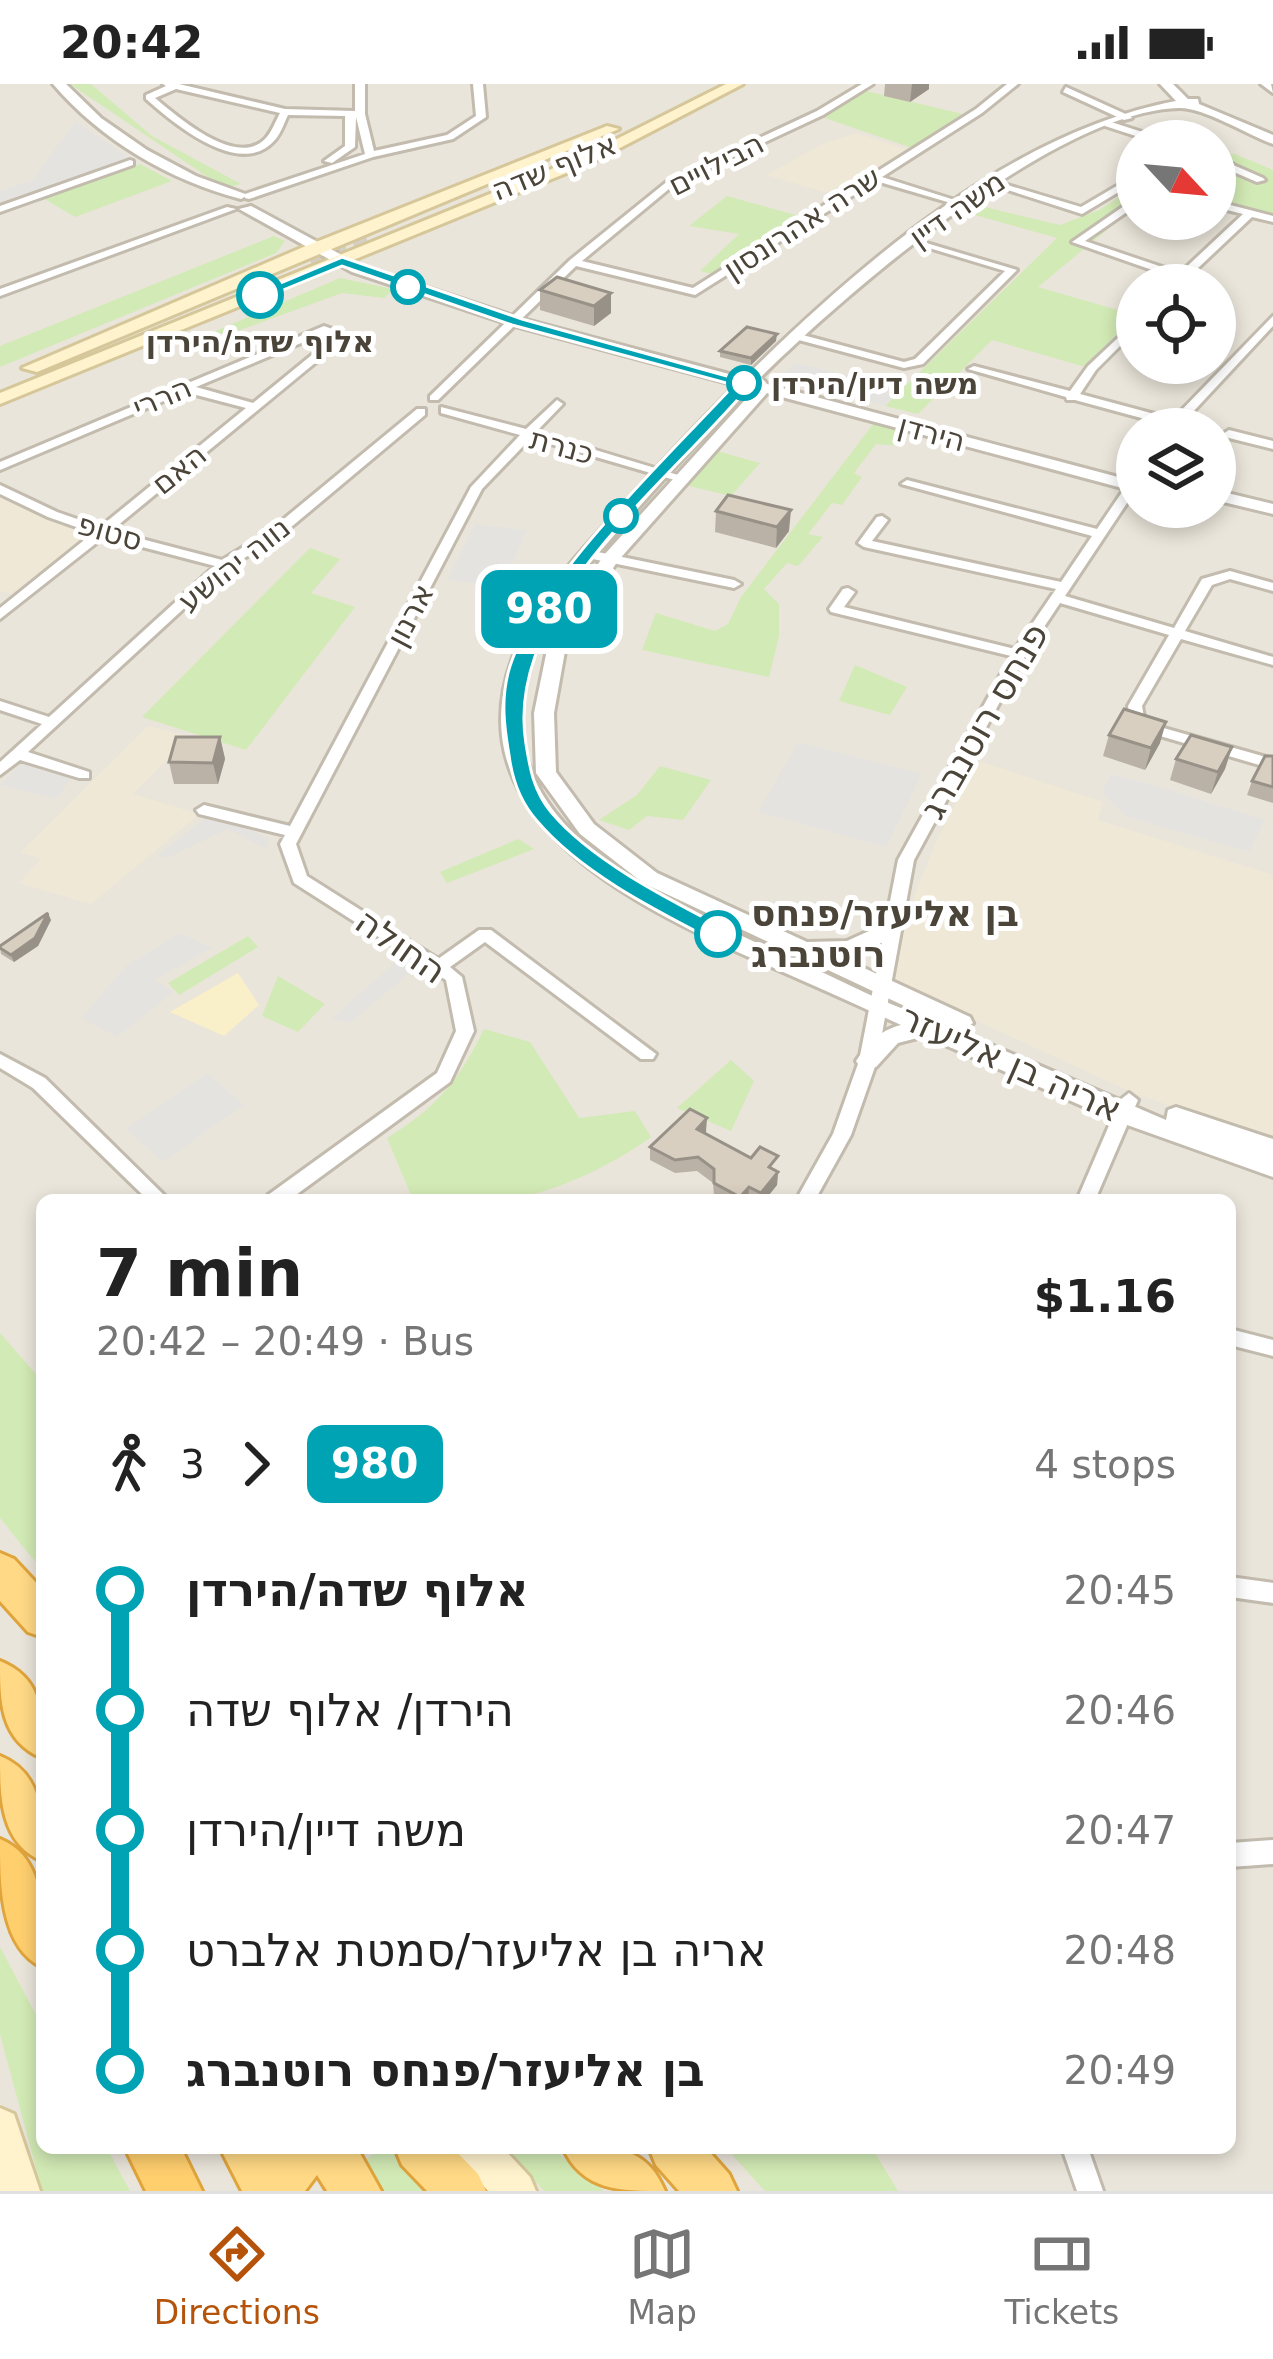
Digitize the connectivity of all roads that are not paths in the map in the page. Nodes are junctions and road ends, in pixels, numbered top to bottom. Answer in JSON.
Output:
{"nodes":[{"id":1,"x":59,"y":84,"type":"edge"},
{"id":2,"x":360,"y":84,"type":"edge"},
{"id":3,"x":478,"y":84,"type":"edge"},
{"id":4,"x":703,"y":84,"type":"edge"},
{"id":5,"x":718,"y":84,"type":"edge"},
{"id":6,"x":736,"y":84,"type":"edge"},
{"id":7,"x":868,"y":84,"type":"edge"},
{"id":8,"x":1012,"y":84,"type":"edge"},
{"id":9,"x":171,"y":85,"type":"edge"},
{"id":10,"x":1066,"y":90,"type":"dead end"},
{"id":11,"x":1180,"y":96,"type":"edge"},
{"id":12,"x":689,"y":105,"type":"junction"},
{"id":13,"x":284,"y":112,"type":"junction"},
{"id":14,"x":355,"y":114,"type":"junction"},
{"id":15,"x":1126,"y":118,"type":"junction"},
{"id":16,"x":635,"y":122,"type":"junction"},
{"id":17,"x":1106,"y":124,"type":"junction"},
{"id":18,"x":1116,"y":127,"type":"edge"},
{"id":19,"x":1273,"y":140,"type":"edge"},
{"id":20,"x":370,"y":155,"type":"junction"},
{"id":21,"x":130,"y":164,"type":"dead end"},
{"id":22,"x":1236,"y":169,"type":"edge"},
{"id":23,"x":873,"y":177,"type":"junction"},
{"id":24,"x":309,"y":178,"type":"junction"},
{"id":25,"x":1260,"y":179,"type":"dead end"},
{"id":26,"x":991,"y":183,"type":"junction"},
{"id":27,"x":1116,"y":191,"type":"edge"},
{"id":28,"x":238,"y":201,"type":"junction"},
{"id":29,"x":957,"y":204,"type":"junction"},
{"id":30,"x":0,"y":209,"type":"edge"},
{"id":31,"x":1236,"y":209,"type":"edge"},
{"id":32,"x":1250,"y":213,"type":"junction"},
{"id":33,"x":1116,"y":215,"type":"edge"},
{"id":34,"x":1273,"y":219,"type":"edge"},
{"id":35,"x":364,"y":235,"type":"junction"},
{"id":36,"x":910,"y":239,"type":"junction"},
{"id":37,"x":307,"y":248,"type":"junction"},
{"id":38,"x":347,"y":259,"type":"junction"},
{"id":39,"x":574,"y":262,"type":"junction"},
{"id":40,"x":1134,"y":264,"type":"edge"},
{"id":41,"x":1196,"y":264,"type":"edge"},
{"id":42,"x":0,"y":293,"type":"edge"},
{"id":43,"x":521,"y":318,"type":"junction"},
{"id":44,"x":1273,"y":320,"type":"edge"},
{"id":45,"x":324,"y":329,"type":"joint"},
{"id":46,"x":799,"y":337,"type":"junction"},
{"id":47,"x":1254,"y":340,"type":"junction"},
{"id":48,"x":1116,"y":346,"type":"edge"},
{"id":49,"x":1273,"y":346,"type":"edge"},
{"id":50,"x":974,"y":369,"type":"dead end"},
{"id":51,"x":0,"y":383,"type":"edge"},
{"id":52,"x":754,"y":383,"type":"junction"},
{"id":53,"x":184,"y":388,"type":"junction"},
{"id":54,"x":0,"y":397,"type":"edge"},
{"id":55,"x":434,"y":398,"type":"junction"},
{"id":56,"x":1071,"y":398,"type":"junction"},
{"id":57,"x":557,"y":404,"type":"dead end"},
{"id":58,"x":256,"y":406,"type":"junction"},
{"id":59,"x":1189,"y":408,"type":"edge"},
{"id":60,"x":445,"y":410,"type":"junction"},
{"id":61,"x":1116,"y":410,"type":"edge"},
{"id":62,"x":422,"y":412,"type":"junction"},
{"id":63,"x":524,"y":436,"type":"junction"},
{"id":64,"x":1236,"y":436,"type":"edge"},
{"id":65,"x":1273,"y":446,"type":"edge"},
{"id":66,"x":0,"y":466,"type":"edge"},
{"id":67,"x":671,"y":475,"type":"junction"},
{"id":68,"x":1116,"y":477,"type":"edge"},
{"id":69,"x":908,"y":484,"type":"dead end"},
{"id":70,"x":0,"y":489,"type":"edge"},
{"id":71,"x":1236,"y":500,"type":"edge"},
{"id":72,"x":1273,"y":509,"type":"edge"},
{"id":73,"x":1116,"y":510,"type":"edge"},
{"id":74,"x":1236,"y":511,"type":"edge"},
{"id":75,"x":1273,"y":519,"type":"edge"},
{"id":76,"x":882,"y":520,"type":"dead end"},
{"id":77,"x":103,"y":532,"type":"junction"},
{"id":78,"x":1099,"y":534,"type":"junction"},
{"id":79,"x":599,"y":557,"type":"junction"},
{"id":80,"x":224,"y":564,"type":"junction"},
{"id":81,"x":734,"y":584,"type":"dead end"},
{"id":82,"x":1273,"y":587,"type":"edge"},
{"id":83,"x":848,"y":592,"type":"dead end"},
{"id":84,"x":1059,"y":592,"type":"junction"},
{"id":85,"x":0,"y":616,"type":"edge"},
{"id":86,"x":1177,"y":630,"type":"junction"},
{"id":87,"x":1019,"y":655,"type":"junction"},
{"id":88,"x":1273,"y":661,"type":"edge"},
{"id":89,"x":518,"y":673,"type":"junction"},
{"id":90,"x":549,"y":675,"type":"junction"},
{"id":91,"x":0,"y":705,"type":"edge"},
{"id":92,"x":51,"y":722,"type":"junction"},
{"id":93,"x":18,"y":754,"type":"junction"},
{"id":94,"x":1273,"y":764,"type":"edge"},
{"id":95,"x":0,"y":770,"type":"edge"},
{"id":96,"x":84,"y":775,"type":"dead end"},
{"id":97,"x":204,"y":810,"type":"dead end"},
{"id":98,"x":291,"y":838,"type":"junction"},
{"id":99,"x":890,"y":931,"type":"junction"},
{"id":100,"x":789,"y":943,"type":"junction"},
{"id":101,"x":438,"y":967,"type":"junction"},
{"id":102,"x":879,"y":994,"type":"junction"},
{"id":103,"x":930,"y":1026,"type":"junction"},
{"id":104,"x":647,"y":1054,"type":"dead end"},
{"id":105,"x":0,"y":1060,"type":"edge"},
{"id":106,"x":868,"y":1061,"type":"junction"},
{"id":107,"x":1126,"y":1108,"type":"junction"},
{"id":108,"x":1273,"y":1149,"type":"edge"},
{"id":109,"x":1273,"y":1168,"type":"edge"},
{"id":110,"x":154,"y":1194,"type":"edge"},
{"id":111,"x":283,"y":1194,"type":"edge"},
{"id":112,"x":808,"y":1194,"type":"edge"},
{"id":113,"x":1090,"y":1194,"type":"edge"},
{"id":114,"x":1236,"y":1339,"type":"edge"},
{"id":115,"x":1273,"y":1348,"type":"edge"},
{"id":116,"x":0,"y":1575,"type":"edge"},
{"id":117,"x":1236,"y":1589,"type":"edge"},
{"id":118,"x":1273,"y":1593,"type":"edge"},
{"id":119,"x":36,"y":1612,"type":"edge"},
{"id":120,"x":36,"y":1623,"type":"edge"},
{"id":121,"x":0,"y":1665,"type":"edge"},
{"id":122,"x":0,"y":1681,"type":"edge"},
{"id":123,"x":36,"y":1707,"type":"edge"},
{"id":124,"x":36,"y":1729,"type":"edge"},
{"id":125,"x":0,"y":1778,"type":"edge"},
{"id":126,"x":36,"y":1830,"type":"edge"},
{"id":127,"x":1273,"y":1852,"type":"edge"},
{"id":128,"x":1236,"y":1855,"type":"edge"},
{"id":129,"x":0,"y":1859,"type":"edge"},
{"id":130,"x":36,"y":1916,"type":"edge"},
{"id":131,"x":36,"y":1930,"type":"edge"},
{"id":132,"x":0,"y":2128,"type":"edge"},
{"id":133,"x":155,"y":2154,"type":"edge"},
{"id":134,"x":178,"y":2154,"type":"edge"},
{"id":135,"x":248,"y":2154,"type":"edge"},
{"id":136,"x":302,"y":2154,"type":"edge"},
{"id":137,"x":332,"y":2154,"type":"edge"},
{"id":138,"x":425,"y":2154,"type":"edge"},
{"id":139,"x":482,"y":2154,"type":"edge"},
{"id":140,"x":594,"y":2154,"type":"edge"},
{"id":141,"x":678,"y":2154,"type":"edge"},
{"id":142,"x":1077,"y":2154,"type":"edge"},
{"id":143,"x":20,"y":2191,"type":"edge"},
{"id":144,"x":175,"y":2191,"type":"edge"},
{"id":145,"x":200,"y":2191,"type":"edge"},
{"id":146,"x":273,"y":2191,"type":"edge"},
{"id":147,"x":356,"y":2191,"type":"edge"},
{"id":148,"x":461,"y":2191,"type":"edge"},
{"id":149,"x":516,"y":2191,"type":"edge"},
{"id":150,"x":640,"y":2191,"type":"edge"},
{"id":151,"x":712,"y":2191,"type":"edge"},
{"id":152,"x":1090,"y":2191,"type":"edge"}],
"edges":[{"from":1,"to":28,"type":"street","name":"הירדן"},
{"from":2,"to":14,"type":"street"},
{"from":3,"to":20,"type":"street"},
{"from":4,"to":16,"type":"main road"},
{"from":5,"to":12,"type":"main road","name":"אלוף שדה"},
{"from":6,"to":12,"type":"main road","name":"אלוף שדה"},
{"from":7,"to":39,"type":"street","name":"הבילויים"},
{"from":8,"to":23,"type":"street","name":"שרה אהרונסון"},
{"from":9,"to":13,"type":"street"},
{"from":9,"to":13,"type":"street"},
{"from":10,"to":15,"type":"street"},
{"from":11,"to":15,"type":"street","name":"משה דיין"},
{"from":11,"to":19,"type":"street"},
{"from":12,"to":16,"type":"main road"},
{"from":12,"to":35,"type":"main road","name":"אלוף שדה"},
{"from":12,"to":38,"type":"main road"},
{"from":13,"to":14,"type":"street"},
{"from":14,"to":20,"type":"street"},
{"from":14,"to":24,"type":"street"},
{"from":15,"to":17,"type":"street","name":"משה דיין"},
{"from":16,"to":35,"type":"main road"},
{"from":17,"to":18,"type":"street"},
{"from":17,"to":26,"type":"street","name":"משה דיין"},
{"from":20,"to":24,"type":"street"},
{"from":21,"to":30,"type":"street"},
{"from":22,"to":25,"type":"street"},
{"from":23,"to":29,"type":"street"},
{"from":23,"to":39,"type":"street","name":"שרה אהרונסון"},
{"from":24,"to":28,"type":"street"},
{"from":26,"to":27,"type":"street"},
{"from":26,"to":29,"type":"street","name":"משה דיין"},
{"from":28,"to":37,"type":"street","name":"הירדן"},
{"from":28,"to":42,"type":"street"},
{"from":29,"to":36,"type":"street","name":"משה דיין"},
{"from":31,"to":32,"type":"street"},
{"from":32,"to":34,"type":"street"},
{"from":32,"to":41,"type":"street"},
{"from":33,"to":40,"type":"street"},
{"from":35,"to":37,"type":"main road"},
{"from":36,"to":46,"type":"street","name":"משה דיין"},
{"from":36,"to":46,"type":"street"},
{"from":37,"to":38,"type":"street","name":"הירדן"},
{"from":37,"to":51,"type":"main road"},
{"from":37,"to":54,"type":"main road"},
{"from":38,"to":43,"type":"street","name":"הירדן"},
{"from":38,"to":54,"type":"main road"},
{"from":39,"to":43,"type":"street","name":"הבילויים"},
{"from":43,"to":52,"type":"street","name":"הירדן"},
{"from":43,"to":55,"type":"street"},
{"from":44,"to":47,"type":"street"},
{"from":45,"to":53,"type":"street","name":"הררי"},
{"from":45,"to":58,"type":"street","name":"האם"},
{"from":46,"to":52,"type":"street","name":"משה דיין"},
{"from":47,"to":49,"type":"street"},
{"from":47,"to":59,"type":"street"},
{"from":48,"to":56,"type":"street"},
{"from":50,"to":56,"type":"street"},
{"from":52,"to":67,"type":"street","name":"אריה בן אליעזר"},
{"from":52,"to":68,"type":"street","name":"הירדן"},
{"from":53,"to":58,"type":"street"},
{"from":53,"to":66,"type":"street","name":"הררי"},
{"from":55,"to":60,"type":"street"},
{"from":55,"to":62,"type":"street","name":"נווה יהושע"},
{"from":56,"to":61,"type":"street"},
{"from":57,"to":63,"type":"street","name":"ארנון"},
{"from":58,"to":77,"type":"street","name":"האם"},
{"from":60,"to":62,"type":"street"},
{"from":60,"to":63,"type":"street","name":"כנרת"},
{"from":62,"to":80,"type":"street","name":"נווה יהושע"},
{"from":63,"to":67,"type":"street","name":"כנרת"},
{"from":63,"to":98,"type":"street","name":"ארנון"},
{"from":64,"to":65,"type":"street"},
{"from":67,"to":79,"type":"street","name":"אריה בן אליעזר"},
{"from":69,"to":78,"type":"street"},
{"from":70,"to":77,"type":"street","name":"סטופ"},
{"from":71,"to":72,"type":"street"},
{"from":73,"to":78,"type":"street","name":"פנחס רוטנברג"},
{"from":74,"to":75,"type":"street"},
{"from":76,"to":84,"type":"street"},
{"from":77,"to":80,"type":"street","name":"סטופ"},
{"from":77,"to":85,"type":"street","name":"האם"},
{"from":78,"to":84,"type":"street","name":"פנחס רוטנברג"},
{"from":79,"to":81,"type":"street"},
{"from":79,"to":89,"type":"street","name":"אריה בן אליעזר"},
{"from":79,"to":90,"type":"street","name":"אריה בן אליעזר"},
{"from":80,"to":92,"type":"street","name":"נווה יהושע"},
{"from":82,"to":86,"type":"street"},
{"from":83,"to":87,"type":"street"},
{"from":84,"to":86,"type":"street"},
{"from":84,"to":87,"type":"street","name":"פנחס רוטנברג"},
{"from":86,"to":88,"type":"street"},
{"from":86,"to":94,"type":"street"},
{"from":87,"to":99,"type":"street","name":"פנחס רוטנברג"},
{"from":89,"to":90,"type":"street"},
{"from":89,"to":102,"type":"street","name":"אריה בן אליעזר"},
{"from":90,"to":100,"type":"street","name":"אריה בן אליעזר"},
{"from":91,"to":92,"type":"street"},
{"from":92,"to":93,"type":"street","name":"נווה יהושע"},
{"from":93,"to":95,"type":"street","name":"נווה יהושע"},
{"from":93,"to":96,"type":"street"},
{"from":97,"to":98,"type":"street"},
{"from":98,"to":101,"type":"street","name":"החולה"},
{"from":99,"to":100,"type":"street"},
{"from":99,"to":102,"type":"street","name":"פנחס רוטנברג"},
{"from":100,"to":102,"type":"street","name":"אריה בן אליעזר"},
{"from":101,"to":104,"type":"street"},
{"from":101,"to":111,"type":"street","name":"החולה"},
{"from":102,"to":103,"type":"street","name":"אריה בן אליעזר"},
{"from":102,"to":106,"type":"street","name":"פנחס רוטנברג"},
{"from":102,"to":107,"type":"street","name":"אריה בן אליעזר"},
{"from":103,"to":106,"type":"street"},
{"from":103,"to":107,"type":"street","name":"אריה בן אליעזר"},
{"from":105,"to":110,"type":"street"},
{"from":106,"to":112,"type":"street","name":"פנחס רוטנברג"},
{"from":107,"to":108,"type":"street","name":"אריה בן אליעזר"},
{"from":107,"to":109,"type":"street","name":"אריה בן אליעזר"},
{"from":107,"to":113,"type":"street"},
{"from":114,"to":115,"type":"street"},
{"from":116,"to":119,"type":"highway"},
{"from":116,"to":120,"type":"main road"},
{"from":117,"to":118,"type":"street"},
{"from":121,"to":123,"type":"highway"},
{"from":122,"to":124,"type":"highway"},
{"from":125,"to":126,"type":"highway"},
{"from":127,"to":128,"type":"street"},
{"from":129,"to":130,"type":"highway"},
{"from":129,"to":131,"type":"highway"},
{"from":132,"to":143,"type":"main road"},
{"from":133,"to":144,"type":"highway"},
{"from":134,"to":145,"type":"highway"},
{"from":135,"to":146,"type":"highway"},
{"from":136,"to":146,"type":"highway"},
{"from":137,"to":147,"type":"highway"},
{"from":138,"to":148,"type":"highway"},
{"from":139,"to":149,"type":"main road"},
{"from":140,"to":150,"type":"highway"},
{"from":141,"to":151,"type":"highway"},
{"from":142,"to":152,"type":"street"}]}
